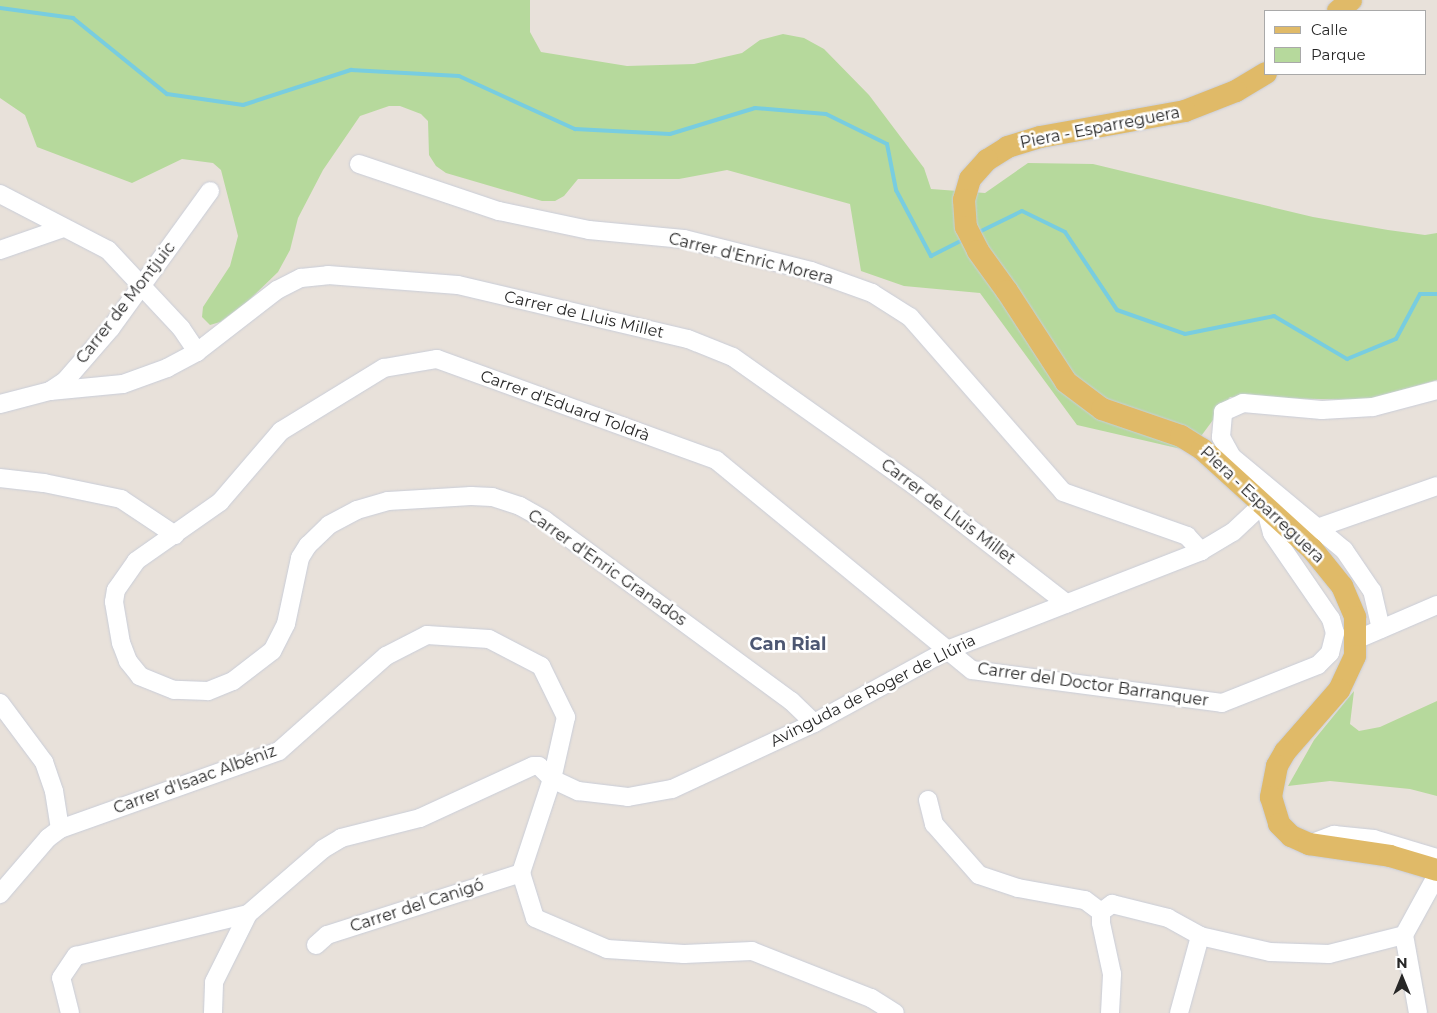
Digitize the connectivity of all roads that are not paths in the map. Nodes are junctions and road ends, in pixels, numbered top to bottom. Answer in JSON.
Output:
{"nodes":[{"id":1,"x":1351,"y":0,"type":"edge"},
{"id":2,"x":1339,"y":10,"type":"edge"},
{"id":3,"x":1264,"y":74,"type":"edge"},
{"id":4,"x":359,"y":164,"type":"dead end"},
{"id":5,"x":210,"y":191,"type":"dead end"},
{"id":6,"x":0,"y":194,"type":"edge"},
{"id":7,"x":63,"y":228,"type":"junction"},
{"id":8,"x":0,"y":250,"type":"edge"},
{"id":9,"x":142,"y":285,"type":"junction"},
{"id":10,"x":197,"y":352,"type":"junction"},
{"id":11,"x":1437,"y":390,"type":"edge"},
{"id":12,"x":50,"y":391,"type":"junction"},
{"id":13,"x":0,"y":404,"type":"edge"},
{"id":14,"x":0,"y":478,"type":"edge"},
{"id":15,"x":1437,"y":486,"type":"edge"},
{"id":16,"x":1264,"y":503,"type":"junction"},
{"id":17,"x":1320,"y":527,"type":"junction"},
{"id":18,"x":175,"y":535,"type":"junction"},
{"id":19,"x":1201,"y":551,"type":"junction"},
{"id":20,"x":1067,"y":604,"type":"junction"},
{"id":21,"x":1437,"y":606,"type":"edge"},
{"id":22,"x":1381,"y":629,"type":"junction"},
{"id":23,"x":1358,"y":639,"type":"junction"},
{"id":24,"x":950,"y":649,"type":"junction"},
{"id":25,"x":0,"y":703,"type":"edge"},
{"id":26,"x":814,"y":723,"type":"junction"},
{"id":27,"x":554,"y":771,"type":"junction"},
{"id":28,"x":928,"y":800,"type":"dead end"},
{"id":29,"x":60,"y":829,"type":"junction"},
{"id":30,"x":1309,"y":844,"type":"junction"},
{"id":31,"x":1437,"y":858,"type":"edge"},
{"id":32,"x":521,"y":873,"type":"junction"},
{"id":33,"x":1436,"y":880,"type":"edge"},
{"id":34,"x":0,"y":894,"type":"edge"},
{"id":35,"x":1101,"y":912,"type":"junction"},
{"id":36,"x":248,"y":914,"type":"junction"},
{"id":37,"x":1404,"y":935,"type":"junction"},
{"id":38,"x":1200,"y":936,"type":"junction"},
{"id":39,"x":316,"y":945,"type":"dead end"},
{"id":40,"x":70,"y":1013,"type":"edge"},
{"id":41,"x":213,"y":1013,"type":"edge"},
{"id":42,"x":895,"y":1013,"type":"edge"},
{"id":43,"x":1110,"y":1013,"type":"edge"},
{"id":44,"x":1178,"y":1013,"type":"edge"},
{"id":45,"x":1418,"y":1013,"type":"edge"}],
"edges":[{"from":1,"to":2,"type":"main road"},
{"from":3,"to":16,"type":"main road","name":"Piera - Esparreguera"},
{"from":4,"to":19,"type":"street","name":"Carrer d'Enric Morera"},
{"from":5,"to":9,"type":"street","name":"Carrer de Montjuic"},
{"from":6,"to":7,"type":"street"},
{"from":7,"to":8,"type":"street"},
{"from":7,"to":9,"type":"street"},
{"from":9,"to":10,"type":"street"},
{"from":9,"to":12,"type":"street","name":"Carrer de Montjuic"},
{"from":10,"to":12,"type":"street","name":"Carrer de Lluis Millet"},
{"from":10,"to":20,"type":"street","name":"Carrer de Lluis Millet"},
{"from":11,"to":17,"type":"street"},
{"from":12,"to":13,"type":"street","name":"Carrer de Montjuic"},
{"from":14,"to":18,"type":"street"},
{"from":15,"to":17,"type":"street"},
{"from":16,"to":19,"type":"street","name":"Avinguda de Roger de Llúria"},
{"from":16,"to":23,"type":"main road","name":"Piera - Esparreguera"},
{"from":16,"to":24,"type":"street","name":"Carrer del Doctor Barranquer"},
{"from":17,"to":22,"type":"street"},
{"from":18,"to":24,"type":"street","name":"Carrer d'Eduard Toldrà"},
{"from":18,"to":26,"type":"street","name":"Carrer d'Enric Granados"},
{"from":19,"to":20,"type":"street","name":"Avinguda de Roger de Llúria"},
{"from":20,"to":24,"type":"street","name":"Avinguda de Roger de Llúria"},
{"from":21,"to":22,"type":"street"},
{"from":22,"to":23,"type":"street"},
{"from":23,"to":30,"type":"main road","name":"Piera - Esparreguera"},
{"from":24,"to":26,"type":"street","name":"Avinguda de Roger de Llúria"},
{"from":25,"to":29,"type":"street"},
{"from":26,"to":27,"type":"street","name":"Avinguda de Roger de Llúria"},
{"from":27,"to":29,"type":"street","name":"Carrer d'Isaac Albéniz"},
{"from":27,"to":32,"type":"street","name":"Carrer d'Isaac Albéniz"},
{"from":27,"to":36,"type":"street","name":"Avinguda de Roger de Llúria"},
{"from":28,"to":35,"type":"street"},
{"from":29,"to":34,"type":"street"},
{"from":30,"to":31,"type":"street"},
{"from":30,"to":33,"type":"main road","name":"Piera - Esparreguera"},
{"from":32,"to":39,"type":"street","name":"Carrer del Canigó"},
{"from":32,"to":42,"type":"street"},
{"from":33,"to":37,"type":"street"},
{"from":35,"to":38,"type":"street"},
{"from":35,"to":43,"type":"street"},
{"from":36,"to":40,"type":"street"},
{"from":36,"to":41,"type":"street"},
{"from":37,"to":38,"type":"street"},
{"from":37,"to":45,"type":"street"},
{"from":38,"to":44,"type":"street"}]}
